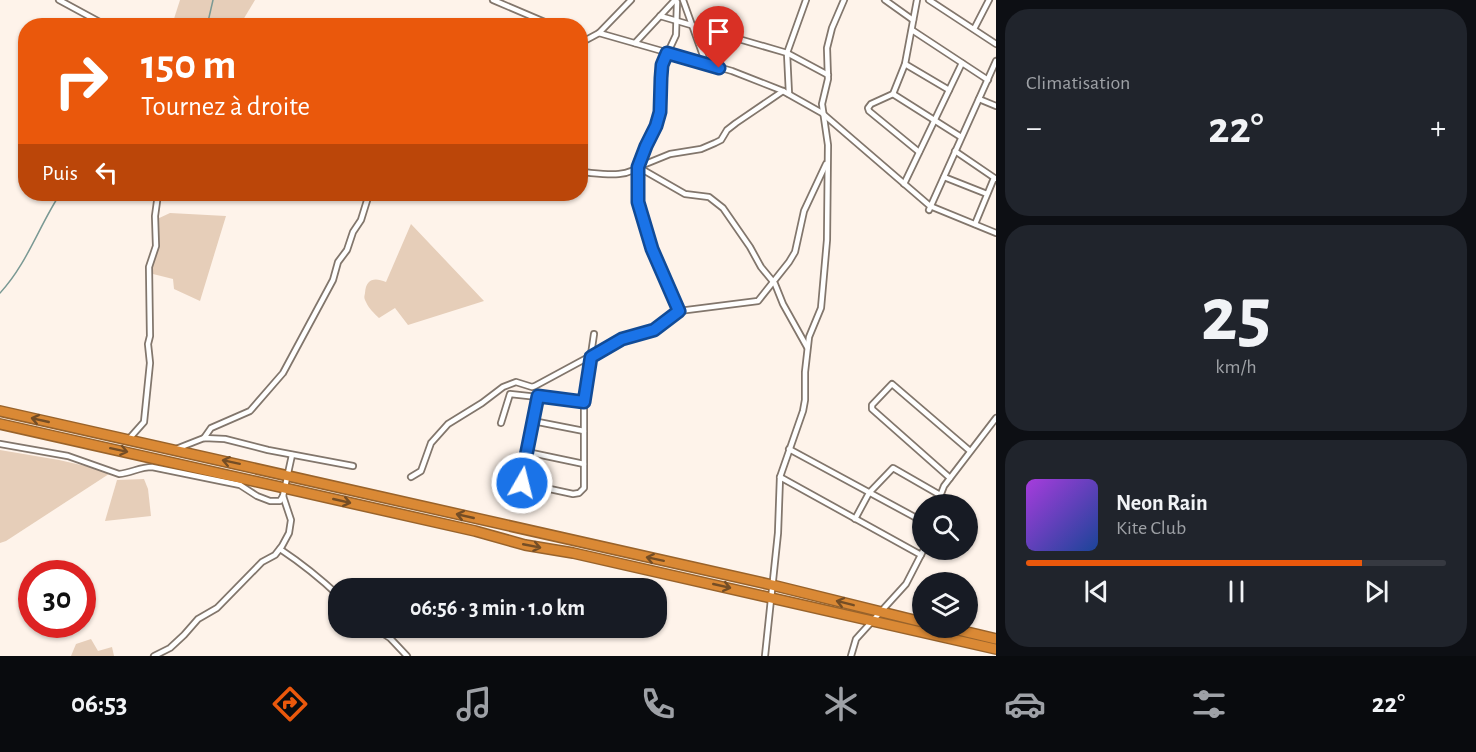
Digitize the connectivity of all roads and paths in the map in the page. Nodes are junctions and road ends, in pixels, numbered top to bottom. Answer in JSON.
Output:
{"nodes":[{"id":1,"x":59,"y":0,"type":"edge"},
{"id":2,"x":493,"y":0,"type":"edge"},
{"id":3,"x":631,"y":0,"type":"edge"},
{"id":4,"x":806,"y":0,"type":"edge"},
{"id":5,"x":844,"y":0,"type":"edge"},
{"id":6,"x":885,"y":0,"type":"edge"},
{"id":7,"x":917,"y":0,"type":"edge"},
{"id":8,"x":929,"y":0,"type":"edge"},
{"id":9,"x":989,"y":0,"type":"edge"},
{"id":10,"x":678,"y":1,"type":"edge"},
{"id":11,"x":660,"y":16,"type":"junction"},
{"id":12,"x":92,"y":18,"type":"edge"},
{"id":13,"x":535,"y":18,"type":"edge"},
{"id":14,"x":913,"y":20,"type":"junction"},
{"id":15,"x":677,"y":21,"type":"junction"},
{"id":16,"x":691,"y":25,"type":"junction"},
{"id":17,"x":974,"y":29,"type":"junction"},
{"id":18,"x":912,"y":30,"type":"junction"},
{"id":19,"x":599,"y":33,"type":"junction"},
{"id":20,"x":588,"y":39,"type":"edge"},
{"id":21,"x":635,"y":43,"type":"junction"},
{"id":22,"x":996,"y":44,"type":"edge"},
{"id":23,"x":667,"y":53,"type":"junction"},
{"id":24,"x":787,"y":53,"type":"junction"},
{"id":25,"x":996,"y":61,"type":"edge"},
{"id":26,"x":962,"y":63,"type":"junction"},
{"id":27,"x":706,"y":64,"type":"junction"},
{"id":28,"x":905,"y":64,"type":"junction"},
{"id":29,"x":828,"y":75,"type":"junction"},
{"id":30,"x":987,"y":80,"type":"junction"},
{"id":31,"x":949,"y":90,"type":"junction"},
{"id":32,"x":783,"y":91,"type":"junction"},
{"id":33,"x":789,"y":94,"type":"junction"},
{"id":34,"x":893,"y":94,"type":"junction"},
{"id":35,"x":979,"y":99,"type":"junction"},
{"id":36,"x":996,"y":106,"type":"edge"},
{"id":37,"x":822,"y":113,"type":"junction"},
{"id":38,"x":934,"y":120,"type":"junction"},
{"id":39,"x":962,"y":138,"type":"junction"},
{"id":40,"x":955,"y":151,"type":"junction"},
{"id":41,"x":919,"y":152,"type":"junction"},
{"id":42,"x":827,"y":161,"type":"junction"},
{"id":43,"x":638,"y":167,"type":"junction"},
{"id":44,"x":588,"y":173,"type":"edge"},
{"id":45,"x":944,"y":177,"type":"junction"},
{"id":46,"x":995,"y":178,"type":"edge"},
{"id":47,"x":904,"y":184,"type":"junction"},
{"id":48,"x":987,"y":194,"type":"junction"},
{"id":49,"x":157,"y":201,"type":"edge"},
{"id":50,"x":367,"y":201,"type":"edge"},
{"id":51,"x":929,"y":208,"type":"junction"},
{"id":52,"x":975,"y":224,"type":"junction"},
{"id":53,"x":996,"y":233,"type":"edge"},
{"id":54,"x":773,"y":281,"type":"junction"},
{"id":55,"x":679,"y":311,"type":"junction"},
{"id":56,"x":594,"y":334,"type":"dead end"},
{"id":57,"x":807,"y":347,"type":"junction"},
{"id":58,"x":591,"y":357,"type":"junction"},
{"id":59,"x":538,"y":396,"type":"junction"},
{"id":60,"x":584,"y":402,"type":"junction"},
{"id":61,"x":0,"y":411,"type":"edge"},
{"id":62,"x":996,"y":418,"type":"edge"},
{"id":63,"x":533,"y":421,"type":"junction"},
{"id":64,"x":501,"y":423,"type":"dead end"},
{"id":65,"x":0,"y":424,"type":"edge"},
{"id":66,"x":584,"y":431,"type":"junction"},
{"id":67,"x":204,"y":438,"type":"junction"},
{"id":68,"x":128,"y":440,"type":"junction"},
{"id":69,"x":0,"y":444,"type":"edge"},
{"id":70,"x":789,"y":449,"type":"junction"},
{"id":71,"x":174,"y":450,"type":"junction"},
{"id":72,"x":970,"y":451,"type":"junction"},
{"id":73,"x":527,"y":452,"type":"junction"},
{"id":74,"x":292,"y":454,"type":"junction"},
{"id":75,"x":584,"y":464,"type":"junction"},
{"id":76,"x":353,"y":466,"type":"dead end"},
{"id":77,"x":288,"y":475,"type":"junction"},
{"id":78,"x":411,"y":477,"type":"dead end"},
{"id":79,"x":780,"y":477,"type":"junction"},
{"id":80,"x":950,"y":478,"type":"junction"},
{"id":81,"x":284,"y":492,"type":"junction"},
{"id":82,"x":869,"y":493,"type":"junction"},
{"id":83,"x":938,"y":494,"type":"edge"},
{"id":84,"x":941,"y":494,"type":"edge"},
{"id":85,"x":912,"y":516,"type":"edge"},
{"id":86,"x":855,"y":519,"type":"junction"},
{"id":87,"x":280,"y":549,"type":"junction"},
{"id":88,"x":912,"y":550,"type":"edge"},
{"id":89,"x":918,"y":560,"type":"edge"},
{"id":90,"x":771,"y":585,"type":"junction"},
{"id":91,"x":328,"y":586,"type":"edge"},
{"id":92,"x":770,"y":597,"type":"junction"},
{"id":93,"x":881,"y":612,"type":"junction"},
{"id":94,"x":912,"y":619,"type":"edge"},
{"id":95,"x":872,"y":621,"type":"junction"},
{"id":96,"x":978,"y":635,"type":"edge"},
{"id":97,"x":390,"y":638,"type":"edge"},
{"id":98,"x":996,"y":639,"type":"edge"},
{"id":99,"x":996,"y":649,"type":"edge"},
{"id":100,"x":164,"y":654,"type":"edge"},
{"id":101,"x":154,"y":656,"type":"edge"},
{"id":102,"x":407,"y":656,"type":"edge"},
{"id":103,"x":765,"y":656,"type":"edge"},
{"id":104,"x":851,"y":656,"type":"edge"}],
"edges":[{"from":1,"to":12,"type":"street"},
{"from":2,"to":13,"type":"street"},
{"from":3,"to":19,"type":"street"},
{"from":4,"to":24,"type":"street"},
{"from":5,"to":29,"type":"street"},
{"from":6,"to":14,"type":"street"},
{"from":7,"to":14,"type":"street"},
{"from":8,"to":17,"type":"street"},
{"from":9,"to":17,"type":"street"},
{"from":10,"to":11,"type":"street"},
{"from":10,"to":15,"type":"street"},
{"from":10,"to":16,"type":"street"},
{"from":11,"to":15,"type":"street"},
{"from":11,"to":21,"type":"street"},
{"from":14,"to":18,"type":"street"},
{"from":15,"to":16,"type":"street"},
{"from":15,"to":23,"type":"street"},
{"from":16,"to":24,"type":"street"},
{"from":16,"to":27,"type":"street"},
{"from":17,"to":22,"type":"street"},
{"from":18,"to":26,"type":"street"},
{"from":18,"to":28,"type":"street"},
{"from":19,"to":20,"type":"street"},
{"from":19,"to":21,"type":"street"},
{"from":21,"to":23,"type":"street"},
{"from":23,"to":27,"type":"street"},
{"from":23,"to":43,"type":"street"},
{"from":24,"to":29,"type":"street"},
{"from":24,"to":33,"type":"street"},
{"from":25,"to":30,"type":"street"},
{"from":26,"to":30,"type":"street"},
{"from":26,"to":31,"type":"street"},
{"from":27,"to":32,"type":"street"},
{"from":28,"to":31,"type":"street"},
{"from":28,"to":34,"type":"street"},
{"from":29,"to":37,"type":"street"},
{"from":30,"to":35,"type":"street"},
{"from":31,"to":38,"type":"street"},
{"from":32,"to":33,"type":"street"},
{"from":32,"to":43,"type":"street"},
{"from":33,"to":37,"type":"street"},
{"from":34,"to":38,"type":"street"},
{"from":34,"to":41,"type":"street"},
{"from":35,"to":36,"type":"street"},
{"from":35,"to":39,"type":"street"},
{"from":37,"to":42,"type":"street"},
{"from":37,"to":47,"type":"street"},
{"from":38,"to":39,"type":"street"},
{"from":38,"to":41,"type":"street"},
{"from":39,"to":40,"type":"street"},
{"from":40,"to":45,"type":"street"},
{"from":40,"to":46,"type":"street"},
{"from":41,"to":47,"type":"street"},
{"from":42,"to":54,"type":"street"},
{"from":42,"to":57,"type":"street"},
{"from":43,"to":44,"type":"street"},
{"from":43,"to":54,"type":"street"},
{"from":43,"to":55,"type":"street"},
{"from":45,"to":48,"type":"street"},
{"from":45,"to":51,"type":"street"},
{"from":46,"to":48,"type":"street"},
{"from":47,"to":51,"type":"street"},
{"from":48,"to":52,"type":"street"},
{"from":49,"to":68,"type":"street"},
{"from":50,"to":67,"type":"street"},
{"from":51,"to":52,"type":"street"},
{"from":52,"to":53,"type":"street"},
{"from":54,"to":55,"type":"street"},
{"from":54,"to":57,"type":"street"},
{"from":55,"to":58,"type":"street"},
{"from":56,"to":58,"type":"street"},
{"from":57,"to":70,"type":"street"},
{"from":58,"to":60,"type":"street"},
{"from":58,"to":78,"type":"street"},
{"from":59,"to":60,"type":"street"},
{"from":59,"to":63,"type":"street"},
{"from":59,"to":64,"type":"street"},
{"from":60,"to":66,"type":"street"},
{"from":68,"to":61,"type":"highway","one_way":true},
{"from":62,"to":72,"type":"street"},
{"from":63,"to":66,"type":"street"},
{"from":63,"to":73,"type":"street"},
{"from":65,"to":81,"type":"highway","one_way":true},
{"from":66,"to":75,"type":"street"},
{"from":67,"to":71,"type":"street"},
{"from":67,"to":74,"type":"street"},
{"from":68,"to":71,"type":"highway"},
{"from":69,"to":81,"type":"street"},
{"from":70,"to":79,"type":"street"},
{"from":70,"to":82,"type":"street"},
{"from":77,"to":71,"type":"highway","one_way":true},
{"from":72,"to":80,"type":"street"},
{"from":72,"to":80,"type":"street"},
{"from":73,"to":75,"type":"street"},
{"from":73,"to":75,"type":"street"},
{"from":74,"to":76,"type":"street"},
{"from":74,"to":77,"type":"street"},
{"from":77,"to":81,"type":"street"},
{"from":90,"to":77,"type":"highway","one_way":true},
{"from":79,"to":86,"type":"street"},
{"from":79,"to":90,"type":"street"},
{"from":80,"to":84,"type":"street"},
{"from":81,"to":87,"type":"street"},
{"from":81,"to":92,"type":"highway","one_way":true},
{"from":82,"to":83,"type":"street"},
{"from":82,"to":85,"type":"street"},
{"from":82,"to":86,"type":"street"},
{"from":86,"to":88,"type":"street"},
{"from":87,"to":91,"type":"street"},
{"from":87,"to":100,"type":"street"},
{"from":89,"to":93,"type":"street"},
{"from":90,"to":92,"type":"street"},
{"from":93,"to":90,"type":"highway","one_way":true},
{"from":92,"to":95,"type":"highway"},
{"from":92,"to":103,"type":"street"},
{"from":93,"to":94,"type":"highway"},
{"from":93,"to":95,"type":"street"},
{"from":95,"to":99,"type":"highway"},
{"from":95,"to":104,"type":"street"},
{"from":96,"to":98,"type":"highway"},
{"from":97,"to":102,"type":"street"},
{"from":100,"to":101,"type":"street"}]}
